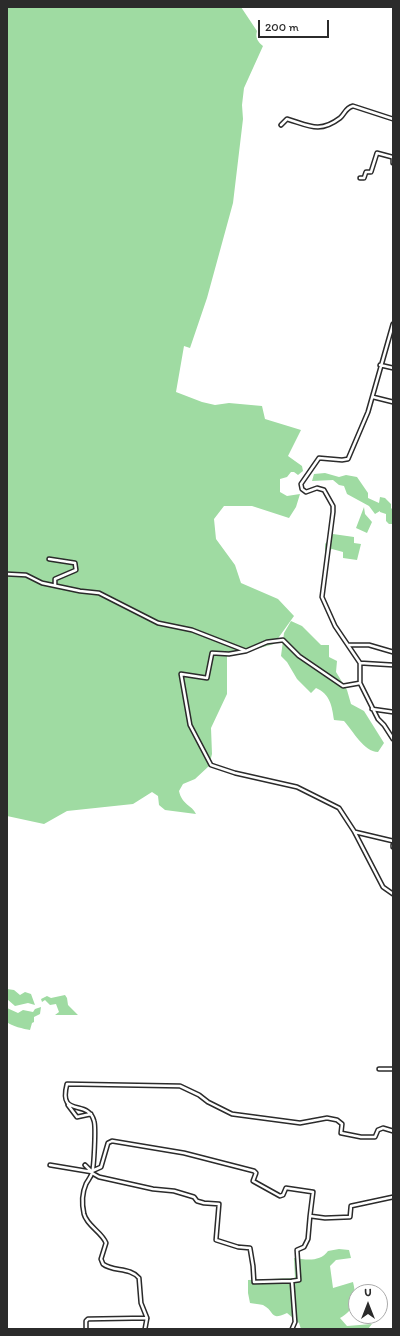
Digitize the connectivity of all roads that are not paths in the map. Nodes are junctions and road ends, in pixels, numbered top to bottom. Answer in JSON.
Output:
{"nodes":[{"id":1,"x":393,"y":119,"type":"edge"},
{"id":2,"x":281,"y":125,"type":"dead end"},
{"id":3,"x":393,"y":157,"type":"edge"},
{"id":4,"x":393,"y":163,"type":"edge"},
{"id":5,"x":360,"y":178,"type":"dead end"},
{"id":6,"x":393,"y":324,"type":"edge"},
{"id":7,"x":380,"y":365,"type":"junction"},
{"id":8,"x":393,"y":368,"type":"edge"},
{"id":9,"x":373,"y":397,"type":"junction"},
{"id":10,"x":393,"y":402,"type":"edge"},
{"id":11,"x":49,"y":559,"type":"dead end"},
{"id":12,"x":7,"y":574,"type":"edge"},
{"id":13,"x":56,"y":585,"type":"junction"},
{"id":14,"x":348,"y":645,"type":"junction"},
{"id":15,"x":246,"y":651,"type":"junction"},
{"id":16,"x":393,"y":652,"type":"edge"},
{"id":17,"x":360,"y":663,"type":"junction"},
{"id":18,"x":393,"y":665,"type":"edge"},
{"id":19,"x":360,"y":683,"type":"junction"},
{"id":20,"x":372,"y":709,"type":"junction"},
{"id":21,"x":393,"y":712,"type":"edge"},
{"id":22,"x":393,"y":739,"type":"edge"},
{"id":23,"x":355,"y":832,"type":"junction"},
{"id":24,"x":393,"y":841,"type":"edge"},
{"id":25,"x":393,"y":894,"type":"edge"},
{"id":26,"x":379,"y":1069,"type":"dead end"},
{"id":27,"x":393,"y":1069,"type":"edge"},
{"id":28,"x":68,"y":1104,"type":"junction"},
{"id":29,"x":91,"y":1114,"type":"junction"},
{"id":30,"x":393,"y":1131,"type":"edge"},
{"id":31,"x":50,"y":1165,"type":"dead end"},
{"id":32,"x":85,"y":1165,"type":"dead end"},
{"id":33,"x":92,"y":1172,"type":"junction"},
{"id":34,"x":393,"y":1198,"type":"edge"},
{"id":35,"x":310,"y":1216,"type":"junction"},
{"id":36,"x":292,"y":1282,"type":"junction"},
{"id":37,"x":147,"y":1318,"type":"junction"},
{"id":38,"x":86,"y":1329,"type":"edge"},
{"id":39,"x":145,"y":1329,"type":"edge"},
{"id":40,"x":292,"y":1329,"type":"edge"}],
"edges":[{"from":1,"to":2,"type":"street"},
{"from":3,"to":4,"type":"street"},
{"from":3,"to":5,"type":"street"},
{"from":6,"to":7,"type":"street"},
{"from":7,"to":8,"type":"street"},
{"from":7,"to":9,"type":"street"},
{"from":9,"to":10,"type":"street"},
{"from":9,"to":14,"type":"street"},
{"from":11,"to":13,"type":"street"},
{"from":12,"to":13,"type":"street"},
{"from":13,"to":15,"type":"street"},
{"from":14,"to":16,"type":"street"},
{"from":14,"to":17,"type":"street"},
{"from":15,"to":19,"type":"street"},
{"from":15,"to":23,"type":"street"},
{"from":17,"to":18,"type":"street"},
{"from":17,"to":19,"type":"street"},
{"from":19,"to":20,"type":"street"},
{"from":20,"to":21,"type":"street"},
{"from":20,"to":22,"type":"street"},
{"from":23,"to":24,"type":"street"},
{"from":23,"to":25,"type":"street"},
{"from":26,"to":27,"type":"street"},
{"from":28,"to":29,"type":"street"},
{"from":28,"to":29,"type":"street"},
{"from":28,"to":30,"type":"street"},
{"from":29,"to":33,"type":"street"},
{"from":31,"to":33,"type":"street"},
{"from":32,"to":33,"type":"street"},
{"from":33,"to":35,"type":"street"},
{"from":33,"to":36,"type":"street"},
{"from":33,"to":37,"type":"street"},
{"from":34,"to":35,"type":"street"},
{"from":35,"to":36,"type":"street"},
{"from":36,"to":40,"type":"street"},
{"from":37,"to":38,"type":"street"},
{"from":37,"to":39,"type":"street"}]}
